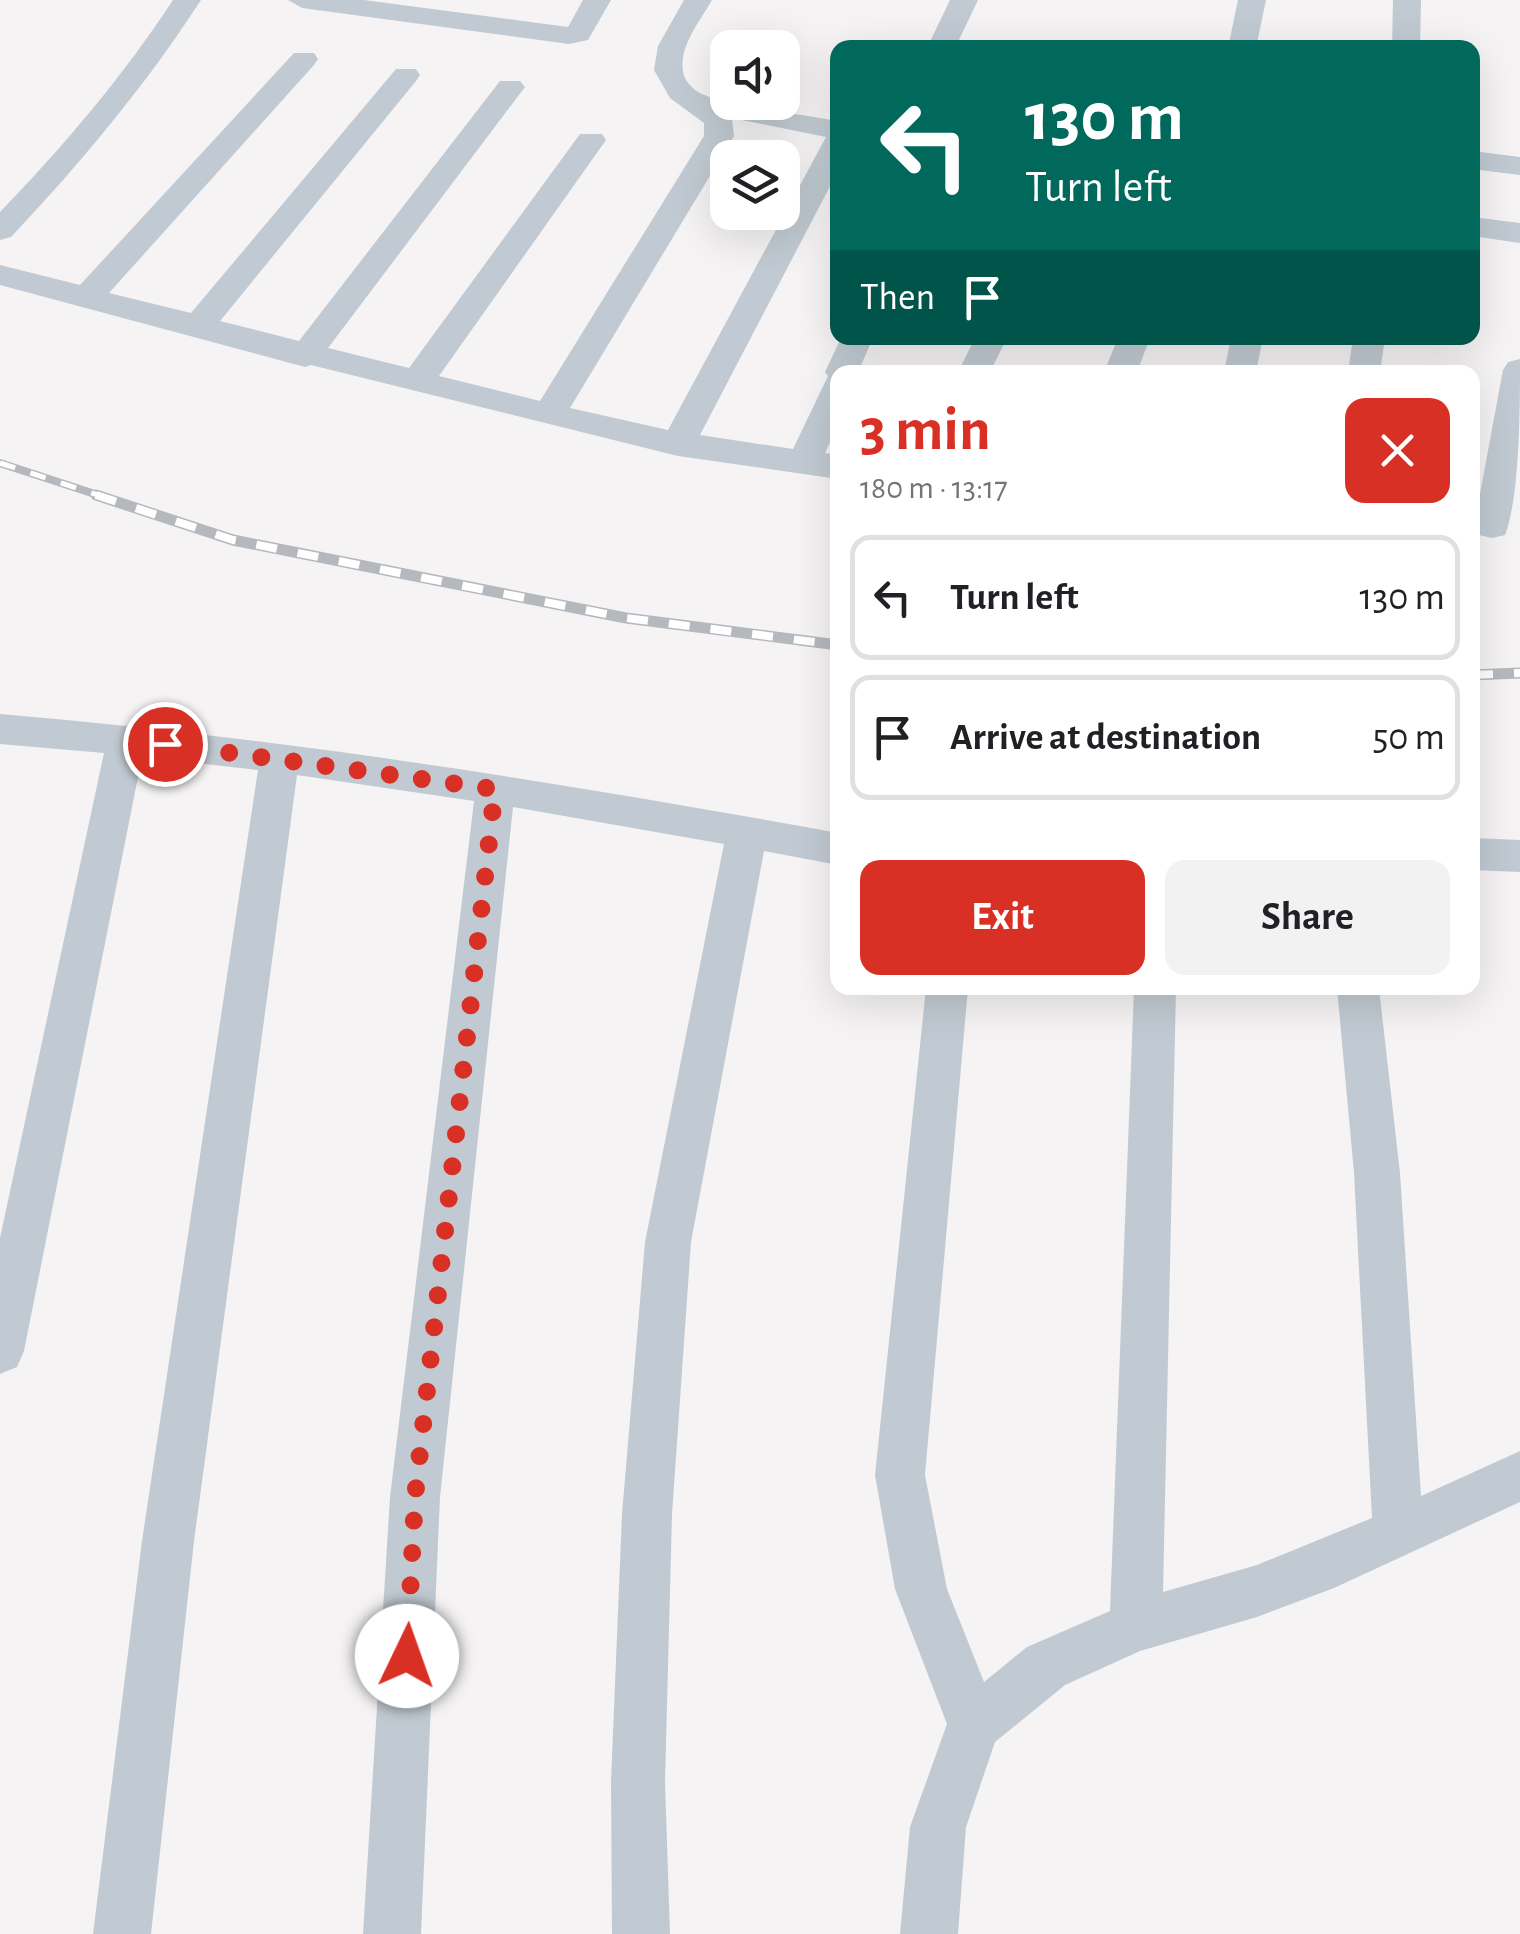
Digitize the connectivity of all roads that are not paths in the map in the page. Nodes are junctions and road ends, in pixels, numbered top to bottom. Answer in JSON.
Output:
{"nodes":[{"id":1,"x":187,"y":0,"type":"edge"},
{"id":2,"x":302,"y":0,"type":"edge"},
{"id":3,"x":596,"y":0,"type":"edge"},
{"id":4,"x":698,"y":0,"type":"edge"},
{"id":5,"x":964,"y":0,"type":"edge"},
{"id":6,"x":1252,"y":0,"type":"edge"},
{"id":7,"x":1408,"y":0,"type":"edge"},
{"id":8,"x":945,"y":40,"type":"edge"},
{"id":9,"x":1244,"y":40,"type":"edge"},
{"id":10,"x":1406,"y":40,"type":"edge"},
{"id":11,"x":304,"y":59,"type":"dead end"},
{"id":12,"x":406,"y":75,"type":"dead end"},
{"id":13,"x":510,"y":87,"type":"dead end"},
{"id":14,"x":695,"y":102,"type":"junction"},
{"id":15,"x":830,"y":128,"type":"edge"},
{"id":16,"x":591,"y":140,"type":"dead end"},
{"id":17,"x":830,"y":156,"type":"edge"},
{"id":18,"x":1480,"y":161,"type":"edge"},
{"id":19,"x":1520,"y":166,"type":"edge"},
{"id":20,"x":1480,"y":227,"type":"edge"},
{"id":21,"x":0,"y":230,"type":"edge"},
{"id":22,"x":1520,"y":233,"type":"edge"},
{"id":23,"x":0,"y":275,"type":"edge"},
{"id":24,"x":86,"y":298,"type":"junction"},
{"id":25,"x":197,"y":327,"type":"junction"},
{"id":26,"x":306,"y":356,"type":"junction"},
{"id":27,"x":1520,"y":370,"type":"edge"},
{"id":28,"x":417,"y":382,"type":"junction"},
{"id":29,"x":549,"y":415,"type":"junction"},
{"id":30,"x":830,"y":422,"type":"edge"},
{"id":31,"x":678,"y":444,"type":"junction"},
{"id":32,"x":821,"y":465,"type":"edge"},
{"id":33,"x":1495,"y":526,"type":"edge"},
{"id":34,"x":0,"y":730,"type":"edge"},
{"id":35,"x":126,"y":739,"type":"junction"},
{"id":36,"x":280,"y":758,"type":"junction"},
{"id":37,"x":495,"y":789,"type":"junction"},
{"id":38,"x":747,"y":832,"type":"junction"},
{"id":39,"x":830,"y":847,"type":"edge"},
{"id":40,"x":1480,"y":854,"type":"edge"},
{"id":41,"x":1520,"y":856,"type":"edge"},
{"id":42,"x":946,"y":995,"type":"edge"},
{"id":43,"x":1155,"y":995,"type":"edge"},
{"id":44,"x":1359,"y":995,"type":"edge"},
{"id":45,"x":0,"y":1351,"type":"edge"},
{"id":46,"x":1520,"y":1476,"type":"edge"},
{"id":47,"x":1398,"y":1534,"type":"junction"},
{"id":48,"x":1136,"y":1626,"type":"junction"},
{"id":49,"x":974,"y":1724,"type":"junction"},
{"id":50,"x":122,"y":1934,"type":"edge"},
{"id":51,"x":392,"y":1934,"type":"edge"},
{"id":52,"x":641,"y":1934,"type":"edge"},
{"id":53,"x":930,"y":1934,"type":"edge"}],
"edges":[{"from":1,"to":21,"type":"street"},
{"from":2,"to":3,"type":"street"},
{"from":4,"to":14,"type":"street"},
{"from":5,"to":8,"type":"street"},
{"from":6,"to":9,"type":"street"},
{"from":7,"to":10,"type":"street"},
{"from":11,"to":24,"type":"street"},
{"from":12,"to":25,"type":"street"},
{"from":13,"to":26,"type":"street"},
{"from":14,"to":15,"type":"street"},
{"from":14,"to":29,"type":"street"},
{"from":16,"to":28,"type":"street"},
{"from":17,"to":31,"type":"street"},
{"from":18,"to":19,"type":"street"},
{"from":20,"to":22,"type":"street"},
{"from":23,"to":24,"type":"street"},
{"from":24,"to":25,"type":"street"},
{"from":25,"to":26,"type":"street"},
{"from":26,"to":28,"type":"street"},
{"from":27,"to":33,"type":"street"},
{"from":28,"to":29,"type":"street"},
{"from":29,"to":31,"type":"street"},
{"from":30,"to":32,"type":"street"},
{"from":31,"to":32,"type":"street"},
{"from":34,"to":35,"type":"street"},
{"from":35,"to":36,"type":"street"},
{"from":35,"to":45,"type":"street"},
{"from":36,"to":37,"type":"street"},
{"from":36,"to":50,"type":"street"},
{"from":37,"to":38,"type":"street"},
{"from":37,"to":51,"type":"street"},
{"from":38,"to":39,"type":"street"},
{"from":38,"to":52,"type":"street"},
{"from":40,"to":41,"type":"street"},
{"from":42,"to":49,"type":"street"},
{"from":43,"to":48,"type":"street"},
{"from":44,"to":47,"type":"street"},
{"from":46,"to":47,"type":"street"},
{"from":47,"to":48,"type":"street"},
{"from":48,"to":49,"type":"street"},
{"from":49,"to":53,"type":"street"}]}
